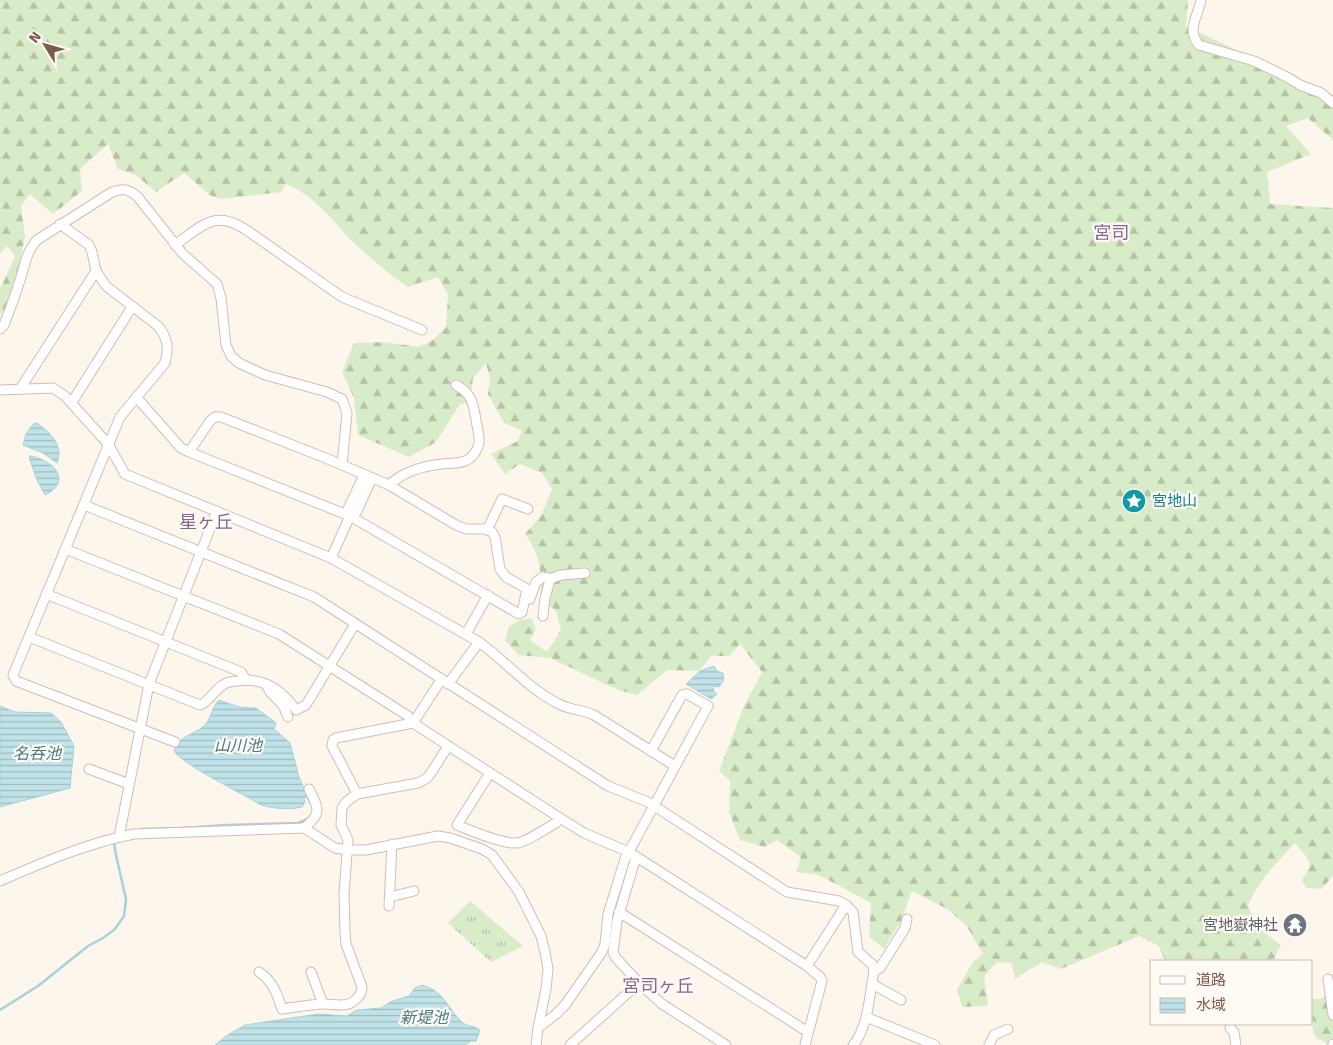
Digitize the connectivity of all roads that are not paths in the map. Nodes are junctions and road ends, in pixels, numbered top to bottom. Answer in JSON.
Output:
{"nodes":[{"id":1,"x":1202,"y":0,"type":"edge"},
{"id":2,"x":1333,"y":104,"type":"edge"},
{"id":3,"x":60,"y":224,"type":"junction"},
{"id":4,"x":175,"y":245,"type":"junction"},
{"id":5,"x":96,"y":271,"type":"junction"},
{"id":6,"x":132,"y":307,"type":"junction"},
{"id":7,"x":0,"y":329,"type":"edge"},
{"id":8,"x":422,"y":330,"type":"dead end"},
{"id":9,"x":456,"y":385,"type":"dead end"},
{"id":10,"x":20,"y":389,"type":"junction"},
{"id":11,"x":0,"y":390,"type":"edge"},
{"id":12,"x":136,"y":398,"type":"junction"},
{"id":13,"x":72,"y":402,"type":"junction"},
{"id":14,"x":108,"y":444,"type":"junction"},
{"id":15,"x":189,"y":452,"type":"junction"},
{"id":16,"x":342,"y":465,"type":"junction"},
{"id":17,"x":368,"y":477,"type":"junction"},
{"id":18,"x":389,"y":485,"type":"junction"},
{"id":19,"x":84,"y":505,"type":"junction"},
{"id":20,"x":528,"y":509,"type":"dead end"},
{"id":21,"x":217,"y":512,"type":"junction"},
{"id":22,"x":350,"y":516,"type":"junction"},
{"id":23,"x":487,"y":530,"type":"junction"},
{"id":24,"x":65,"y":549,"type":"junction"},
{"id":25,"x":201,"y":551,"type":"junction"},
{"id":26,"x":331,"y":558,"type":"junction"},
{"id":27,"x":585,"y":573,"type":"dead end"},
{"id":28,"x":550,"y":579,"type":"junction"},
{"id":29,"x":46,"y":594,"type":"junction"},
{"id":30,"x":183,"y":596,"type":"junction"},
{"id":31,"x":488,"y":596,"type":"junction"},
{"id":32,"x":522,"y":612,"type":"junction"},
{"id":33,"x":543,"y":616,"type":"dead end"},
{"id":34,"x":355,"y":624,"type":"junction"},
{"id":35,"x":466,"y":634,"type":"junction"},
{"id":36,"x":29,"y":637,"type":"junction"},
{"id":37,"x":165,"y":642,"type":"junction"},
{"id":38,"x":479,"y":642,"type":"junction"},
{"id":39,"x":329,"y":666,"type":"junction"},
{"id":40,"x":246,"y":680,"type":"junction"},
{"id":41,"x":445,"y":682,"type":"junction"},
{"id":42,"x":149,"y":684,"type":"junction"},
{"id":43,"x":266,"y":684,"type":"junction"},
{"id":44,"x":288,"y":717,"type":"dead end"},
{"id":45,"x":413,"y":723,"type":"junction"},
{"id":46,"x":139,"y":729,"type":"junction"},
{"id":47,"x":175,"y":742,"type":"dead end"},
{"id":48,"x":448,"y":746,"type":"junction"},
{"id":49,"x":651,"y":751,"type":"junction"},
{"id":50,"x":675,"y":766,"type":"junction"},
{"id":51,"x":89,"y":769,"type":"dead end"},
{"id":52,"x":490,"y":773,"type":"junction"},
{"id":53,"x":129,"y":784,"type":"junction"},
{"id":54,"x":309,"y":789,"type":"dead end"},
{"id":55,"x":357,"y":794,"type":"junction"},
{"id":56,"x":654,"y":806,"type":"junction"},
{"id":57,"x":560,"y":818,"type":"junction"},
{"id":58,"x":304,"y":828,"type":"junction"},
{"id":59,"x":119,"y":837,"type":"junction"},
{"id":60,"x":392,"y":844,"type":"junction"},
{"id":61,"x":347,"y":850,"type":"junction"},
{"id":62,"x":633,"y":855,"type":"junction"},
{"id":63,"x":0,"y":881,"type":"edge"},
{"id":64,"x":414,"y":891,"type":"dead end"},
{"id":65,"x":390,"y":896,"type":"junction"},
{"id":66,"x":846,"y":905,"type":"junction"},
{"id":67,"x":388,"y":906,"type":"dead end"},
{"id":68,"x":619,"y":912,"type":"junction"},
{"id":69,"x":907,"y":919,"type":"dead end"},
{"id":70,"x":807,"y":966,"type":"junction"},
{"id":71,"x":874,"y":971,"type":"junction"},
{"id":72,"x":259,"y":972,"type":"dead end"},
{"id":73,"x":311,"y":972,"type":"dead end"},
{"id":74,"x":1328,"y":979,"type":"dead end"},
{"id":75,"x":638,"y":983,"type":"junction"},
{"id":76,"x":872,"y":984,"type":"junction"},
{"id":77,"x":901,"y":1000,"type":"dead end"},
{"id":78,"x":323,"y":1004,"type":"junction"},
{"id":79,"x":1333,"y":1016,"type":"edge"},
{"id":80,"x":866,"y":1017,"type":"junction"},
{"id":81,"x":538,"y":1028,"type":"junction"},
{"id":82,"x":1230,"y":1028,"type":"dead end"},
{"id":83,"x":1008,"y":1029,"type":"dead end"},
{"id":84,"x":808,"y":1032,"type":"junction"},
{"id":85,"x":536,"y":1045,"type":"edge"},
{"id":86,"x":570,"y":1045,"type":"edge"},
{"id":87,"x":726,"y":1045,"type":"edge"},
{"id":88,"x":805,"y":1045,"type":"edge"},
{"id":89,"x":853,"y":1045,"type":"edge"},
{"id":90,"x":934,"y":1045,"type":"edge"},
{"id":91,"x":989,"y":1045,"type":"edge"},
{"id":92,"x":1236,"y":1045,"type":"edge"}],
"edges":[{"from":1,"to":2,"type":"street"},
{"from":3,"to":4,"type":"street"},
{"from":3,"to":5,"type":"street"},
{"from":3,"to":7,"type":"street"},
{"from":4,"to":8,"type":"street"},
{"from":4,"to":16,"type":"street"},
{"from":5,"to":6,"type":"street"},
{"from":5,"to":10,"type":"street"},
{"from":6,"to":12,"type":"street"},
{"from":6,"to":13,"type":"street"},
{"from":9,"to":18,"type":"street"},
{"from":10,"to":11,"type":"street"},
{"from":10,"to":13,"type":"street"},
{"from":12,"to":14,"type":"street"},
{"from":12,"to":15,"type":"street"},
{"from":13,"to":14,"type":"street"},
{"from":14,"to":19,"type":"street"},
{"from":14,"to":21,"type":"street"},
{"from":15,"to":16,"type":"street"},
{"from":15,"to":22,"type":"street"},
{"from":16,"to":17,"type":"street"},
{"from":17,"to":18,"type":"street"},
{"from":17,"to":22,"type":"street"},
{"from":18,"to":23,"type":"street"},
{"from":19,"to":24,"type":"street"},
{"from":19,"to":25,"type":"street"},
{"from":20,"to":23,"type":"street"},
{"from":21,"to":25,"type":"street"},
{"from":21,"to":26,"type":"street"},
{"from":22,"to":26,"type":"street"},
{"from":22,"to":31,"type":"street"},
{"from":23,"to":32,"type":"street"},
{"from":24,"to":29,"type":"street"},
{"from":24,"to":30,"type":"street"},
{"from":25,"to":30,"type":"street"},
{"from":25,"to":34,"type":"street"},
{"from":26,"to":35,"type":"street"},
{"from":27,"to":28,"type":"street"},
{"from":28,"to":32,"type":"street"},
{"from":28,"to":33,"type":"street"},
{"from":29,"to":36,"type":"street"},
{"from":29,"to":37,"type":"street"},
{"from":30,"to":37,"type":"street"},
{"from":30,"to":39,"type":"street"},
{"from":31,"to":32,"type":"street"},
{"from":31,"to":35,"type":"street"},
{"from":34,"to":39,"type":"street"},
{"from":34,"to":41,"type":"street"},
{"from":35,"to":38,"type":"street"},
{"from":36,"to":42,"type":"street"},
{"from":36,"to":46,"type":"street"},
{"from":37,"to":40,"type":"street"},
{"from":37,"to":42,"type":"street"},
{"from":38,"to":41,"type":"street"},
{"from":38,"to":49,"type":"street"},
{"from":39,"to":43,"type":"street"},
{"from":39,"to":45,"type":"street"},
{"from":40,"to":42,"type":"street"},
{"from":40,"to":43,"type":"street"},
{"from":41,"to":45,"type":"street"},
{"from":41,"to":56,"type":"street"},
{"from":42,"to":46,"type":"street"},
{"from":43,"to":44,"type":"street"},
{"from":45,"to":48,"type":"street"},
{"from":45,"to":55,"type":"street"},
{"from":46,"to":47,"type":"street"},
{"from":46,"to":53,"type":"street"},
{"from":48,"to":52,"type":"street"},
{"from":48,"to":55,"type":"street"},
{"from":49,"to":50,"type":"street"},
{"from":49,"to":50,"type":"street"},
{"from":50,"to":56,"type":"street"},
{"from":51,"to":53,"type":"street"},
{"from":52,"to":57,"type":"street"},
{"from":52,"to":57,"type":"street"},
{"from":53,"to":59,"type":"street"},
{"from":54,"to":58,"type":"street"},
{"from":55,"to":61,"type":"street"},
{"from":56,"to":62,"type":"street"},
{"from":56,"to":66,"type":"street"},
{"from":57,"to":62,"type":"street"},
{"from":58,"to":59,"type":"street"},
{"from":58,"to":61,"type":"street"},
{"from":59,"to":63,"type":"street"},
{"from":60,"to":61,"type":"street"},
{"from":60,"to":65,"type":"street"},
{"from":60,"to":81,"type":"street"},
{"from":61,"to":78,"type":"street"},
{"from":62,"to":68,"type":"street"},
{"from":62,"to":70,"type":"street"},
{"from":62,"to":81,"type":"street"},
{"from":64,"to":65,"type":"street"},
{"from":65,"to":67,"type":"street"},
{"from":66,"to":70,"type":"street"},
{"from":66,"to":71,"type":"street"},
{"from":68,"to":75,"type":"street"},
{"from":68,"to":84,"type":"street"},
{"from":69,"to":71,"type":"street"},
{"from":70,"to":84,"type":"street"},
{"from":71,"to":76,"type":"street"},
{"from":72,"to":78,"type":"street"},
{"from":73,"to":78,"type":"street"},
{"from":74,"to":79,"type":"street"},
{"from":75,"to":86,"type":"street"},
{"from":75,"to":87,"type":"street"},
{"from":76,"to":77,"type":"street"},
{"from":76,"to":80,"type":"street"},
{"from":80,"to":89,"type":"street"},
{"from":80,"to":90,"type":"street"},
{"from":81,"to":85,"type":"street"},
{"from":82,"to":92,"type":"street"},
{"from":83,"to":91,"type":"street"},
{"from":84,"to":88,"type":"street"}]}
